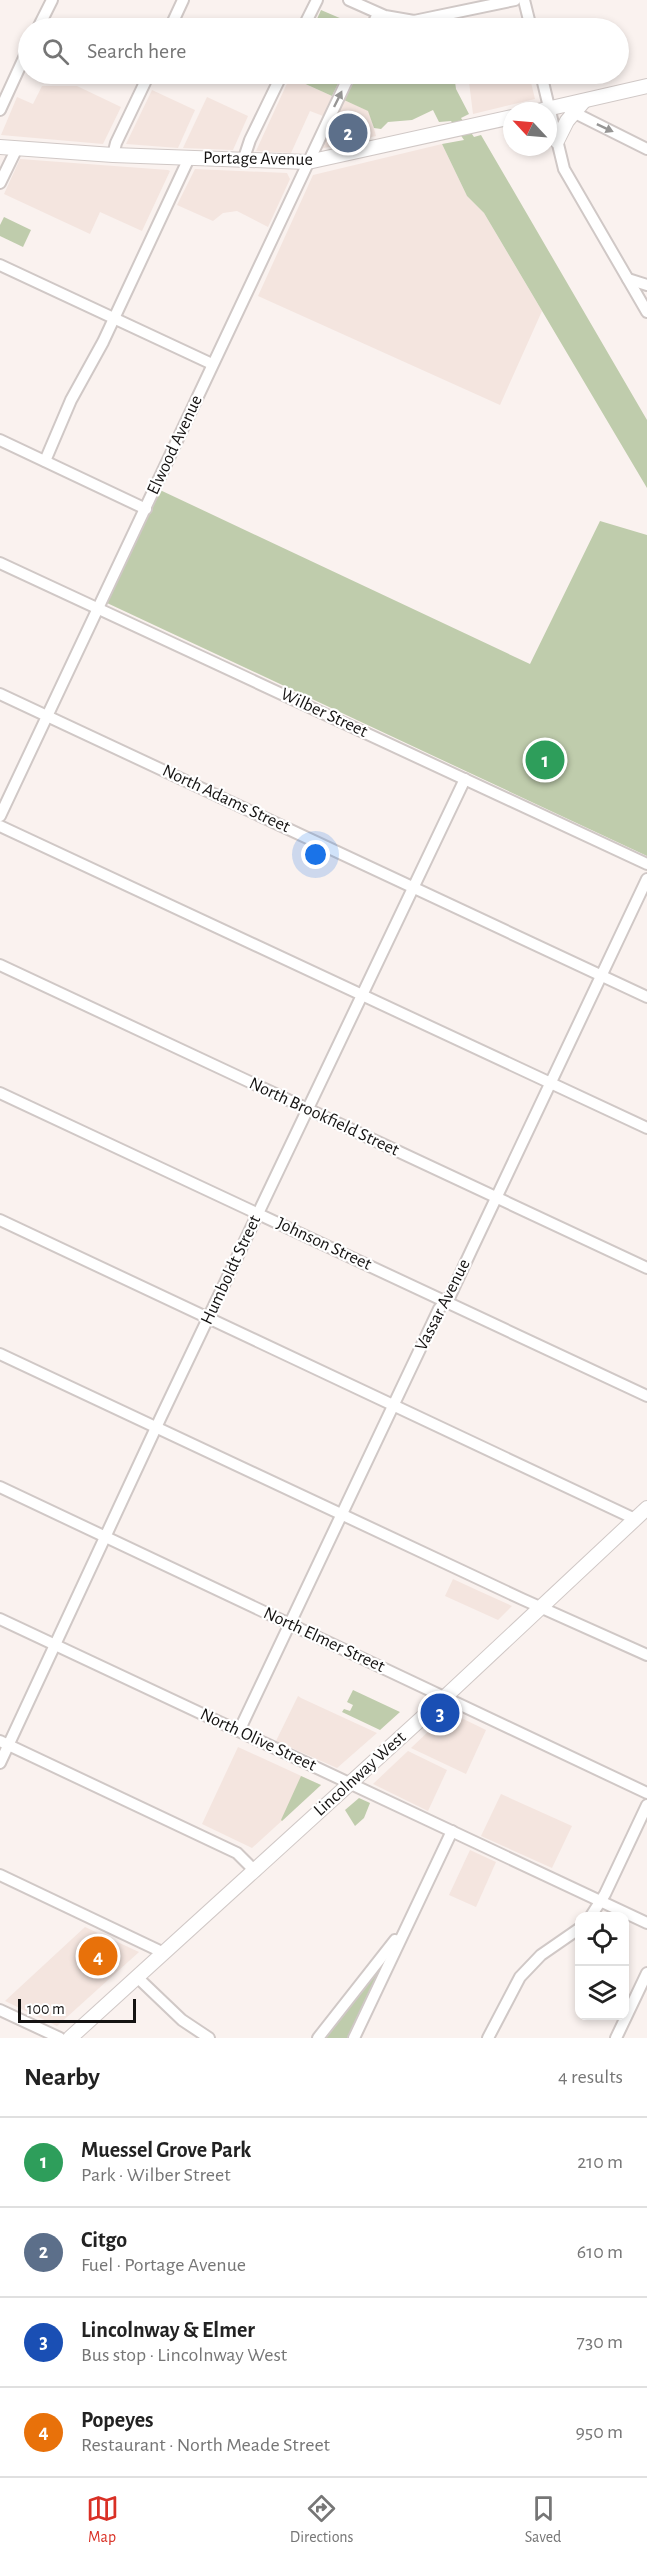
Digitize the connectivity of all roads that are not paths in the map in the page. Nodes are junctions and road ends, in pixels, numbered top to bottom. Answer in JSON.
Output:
{"nodes":[{"id":1,"x":52,"y":0,"type":"edge"},
{"id":2,"x":183,"y":0,"type":"edge"},
{"id":3,"x":317,"y":0,"type":"edge"},
{"id":4,"x":349,"y":0,"type":"edge"},
{"id":5,"x":515,"y":0,"type":"edge"},
{"id":6,"x":524,"y":0,"type":"edge"},
{"id":7,"x":378,"y":14,"type":"junction"},
{"id":8,"x":43,"y":18,"type":"edge"},
{"id":9,"x":175,"y":18,"type":"edge"},
{"id":10,"x":308,"y":18,"type":"edge"},
{"id":11,"x":376,"y":18,"type":"edge"},
{"id":12,"x":394,"y":18,"type":"edge"},
{"id":13,"x":437,"y":18,"type":"edge"},
{"id":14,"x":528,"y":18,"type":"edge"},
{"id":15,"x":18,"y":71,"type":"edge"},
{"id":16,"x":144,"y":84,"type":"edge"},
{"id":17,"x":277,"y":84,"type":"edge"},
{"id":18,"x":345,"y":84,"type":"edge"},
{"id":19,"x":542,"y":84,"type":"edge"},
{"id":20,"x":647,"y":86,"type":"edge"},
{"id":21,"x":543,"y":102,"type":"edge"},
{"id":22,"x":557,"y":109,"type":"edge"},
{"id":23,"x":569,"y":109,"type":"junction"},
{"id":24,"x":0,"y":110,"type":"edge"},
{"id":25,"x":503,"y":119,"type":"edge"},
{"id":26,"x":557,"y":141,"type":"joint"},
{"id":27,"x":0,"y":147,"type":"edge"},
{"id":28,"x":17,"y":148,"type":"junction"},
{"id":29,"x":647,"y":148,"type":"edge"},
{"id":30,"x":113,"y":155,"type":"junction"},
{"id":31,"x":189,"y":158,"type":"junction"},
{"id":32,"x":243,"y":161,"type":"junction"},
{"id":33,"x":308,"y":162,"type":"junction"},
{"id":34,"x":0,"y":183,"type":"edge"},
{"id":35,"x":0,"y":265,"type":"edge"},
{"id":36,"x":628,"y":279,"type":"junction"},
{"id":37,"x":647,"y":285,"type":"edge"},
{"id":38,"x":647,"y":312,"type":"edge"},
{"id":39,"x":113,"y":317,"type":"junction"},
{"id":40,"x":212,"y":364,"type":"junction"},
{"id":41,"x":0,"y":440,"type":"edge"},
{"id":42,"x":45,"y":461,"type":"junction"},
{"id":43,"x":146,"y":509,"type":"junction"},
{"id":44,"x":0,"y":563,"type":"edge"},
{"id":45,"x":98,"y":609,"type":"junction"},
{"id":46,"x":0,"y":694,"type":"edge"},
{"id":47,"x":47,"y":716,"type":"junction"},
{"id":48,"x":465,"y":779,"type":"junction"},
{"id":49,"x":0,"y":816,"type":"edge"},
{"id":50,"x":0,"y":826,"type":"edge"},
{"id":51,"x":647,"y":864,"type":"edge"},
{"id":52,"x":647,"y":879,"type":"edge"},
{"id":53,"x":413,"y":886,"type":"junction"},
{"id":54,"x":0,"y":965,"type":"edge"},
{"id":55,"x":601,"y":976,"type":"junction"},
{"id":56,"x":362,"y":995,"type":"junction"},
{"id":57,"x":647,"y":997,"type":"edge"},
{"id":58,"x":550,"y":1084,"type":"junction"},
{"id":59,"x":0,"y":1093,"type":"edge"},
{"id":60,"x":308,"y":1109,"type":"junction"},
{"id":61,"x":647,"y":1128,"type":"edge"},
{"id":62,"x":497,"y":1198,"type":"junction"},
{"id":63,"x":258,"y":1214,"type":"junction"},
{"id":64,"x":0,"y":1220,"type":"edge"},
{"id":65,"x":647,"y":1268,"type":"edge"},
{"id":66,"x":446,"y":1302,"type":"junction"},
{"id":67,"x":208,"y":1318,"type":"junction"},
{"id":68,"x":0,"y":1354,"type":"edge"},
{"id":69,"x":647,"y":1396,"type":"edge"},
{"id":70,"x":394,"y":1405,"type":"junction"},
{"id":71,"x":156,"y":1427,"type":"junction"},
{"id":72,"x":0,"y":1487,"type":"edge"},
{"id":73,"x":647,"y":1508,"type":"edge"},
{"id":74,"x":340,"y":1515,"type":"junction"},
{"id":75,"x":634,"y":1519,"type":"junction"},
{"id":76,"x":105,"y":1537,"type":"junction"},
{"id":77,"x":540,"y":1606,"type":"junction"},
{"id":78,"x":0,"y":1619,"type":"edge"},
{"id":79,"x":289,"y":1624,"type":"junction"},
{"id":80,"x":55,"y":1644,"type":"junction"},
{"id":81,"x":647,"y":1655,"type":"edge"},
{"id":82,"x":445,"y":1697,"type":"junction"},
{"id":83,"x":239,"y":1731,"type":"junction"},
{"id":84,"x":4,"y":1743,"type":"edge"},
{"id":85,"x":0,"y":1763,"type":"edge"},
{"id":86,"x":350,"y":1783,"type":"junction"},
{"id":87,"x":647,"y":1793,"type":"edge"},
{"id":88,"x":647,"y":1805,"type":"edge"},
{"id":89,"x":452,"y":1831,"type":"junction"},
{"id":90,"x":255,"y":1871,"type":"junction"},
{"id":91,"x":0,"y":1875,"type":"edge"},
{"id":92,"x":601,"y":1902,"type":"junction"},
{"id":93,"x":594,"y":1912,"type":"edge"},
{"id":94,"x":411,"y":1918,"type":"junction"},
{"id":95,"x":647,"y":1923,"type":"edge"},
{"id":96,"x":575,"y":1931,"type":"edge"},
{"id":97,"x":164,"y":1953,"type":"junction"},
{"id":98,"x":647,"y":1973,"type":"edge"},
{"id":99,"x":137,"y":1977,"type":"junction"},
{"id":100,"x":0,"y":2010,"type":"edge"},
{"id":101,"x":60,"y":2038,"type":"edge"},
{"id":102,"x":70,"y":2038,"type":"edge"},
{"id":103,"x":209,"y":2038,"type":"edge"},
{"id":104,"x":318,"y":2038,"type":"edge"},
{"id":105,"x":354,"y":2038,"type":"edge"},
{"id":106,"x":488,"y":2038,"type":"edge"},
{"id":107,"x":616,"y":2038,"type":"edge"}],
"edges":[{"from":1,"to":8,"type":"street"},
{"from":2,"to":9,"type":"street"},
{"from":3,"to":10,"type":"street"},
{"from":4,"to":7,"type":"street"},
{"from":5,"to":13,"type":"street"},
{"from":6,"to":14,"type":"street"},
{"from":7,"to":11,"type":"street"},
{"from":7,"to":12,"type":"street"},
{"from":15,"to":24,"type":"street"},
{"from":16,"to":30,"type":"street"},
{"from":17,"to":32,"type":"street"},
{"from":33,"to":18,"type":"street","name":"Elwood Avenue","one_way":true},
{"from":19,"to":21,"type":"street"},
{"from":20,"to":23,"type":"main road"},
{"from":22,"to":23,"type":"main road"},
{"from":23,"to":26,"type":"main road"},
{"from":23,"to":29,"type":"street","one_way":true},
{"from":25,"to":33,"type":"main road","name":"Portage Avenue"},
{"from":26,"to":36,"type":"street"},
{"from":27,"to":28,"type":"main road","name":"Portage Avenue"},
{"from":28,"to":30,"type":"main road","name":"Portage Avenue"},
{"from":28,"to":34,"type":"street"},
{"from":30,"to":31,"type":"main road","name":"Portage Avenue"},
{"from":31,"to":32,"type":"main road","name":"Portage Avenue"},
{"from":31,"to":39,"type":"street"},
{"from":32,"to":33,"type":"main road","name":"Portage Avenue"},
{"from":33,"to":40,"type":"street","name":"Elwood Avenue"},
{"from":35,"to":39,"type":"street"},
{"from":36,"to":37,"type":"street"},
{"from":36,"to":38,"type":"street"},
{"from":39,"to":40,"type":"street"},
{"from":39,"to":42,"type":"street"},
{"from":40,"to":43,"type":"street","name":"Elwood Avenue"},
{"from":41,"to":42,"type":"street"},
{"from":42,"to":43,"type":"street"},
{"from":43,"to":45,"type":"street","name":"Elwood Avenue"},
{"from":44,"to":45,"type":"street","name":"Wilber Street"},
{"from":45,"to":47,"type":"street","name":"Elwood Avenue"},
{"from":45,"to":48,"type":"street","name":"Wilber Street"},
{"from":46,"to":47,"type":"street","name":"North Adams Street"},
{"from":47,"to":49,"type":"street","name":"Elwood Avenue"},
{"from":47,"to":53,"type":"street","name":"North Adams Street"},
{"from":48,"to":51,"type":"street","name":"Wilber Street"},
{"from":48,"to":53,"type":"street","name":"Humboldt Street"},
{"from":50,"to":56,"type":"street"},
{"from":52,"to":55,"type":"street","name":"Vassar Avenue"},
{"from":53,"to":55,"type":"street","name":"North Adams Street"},
{"from":53,"to":56,"type":"street","name":"Humboldt Street"},
{"from":54,"to":60,"type":"street","name":"North Brookfield Street"},
{"from":55,"to":57,"type":"street","name":"North Adams Street"},
{"from":55,"to":58,"type":"street","name":"Vassar Avenue"},
{"from":56,"to":58,"type":"street"},
{"from":56,"to":60,"type":"street","name":"Humboldt Street"},
{"from":58,"to":61,"type":"street"},
{"from":58,"to":62,"type":"street","name":"Vassar Avenue"},
{"from":59,"to":63,"type":"street","name":"Johnson Street"},
{"from":60,"to":62,"type":"street","name":"North Brookfield Street"},
{"from":60,"to":63,"type":"street","name":"Humboldt Street"},
{"from":62,"to":65,"type":"street","name":"North Brookfield Street"},
{"from":62,"to":66,"type":"street","name":"Vassar Avenue"},
{"from":63,"to":66,"type":"street","name":"Johnson Street"},
{"from":63,"to":67,"type":"street","name":"Humboldt Street"},
{"from":64,"to":67,"type":"street"},
{"from":66,"to":69,"type":"street","name":"Johnson Street"},
{"from":66,"to":70,"type":"street","name":"Vassar Avenue"},
{"from":67,"to":70,"type":"street"},
{"from":67,"to":71,"type":"street","name":"Humboldt Street"},
{"from":68,"to":71,"type":"street"},
{"from":70,"to":74,"type":"street","name":"Vassar Avenue"},
{"from":70,"to":75,"type":"street"},
{"from":71,"to":74,"type":"street"},
{"from":71,"to":76,"type":"street","name":"Humboldt Street"},
{"from":72,"to":76,"type":"street","name":"North Elmer Street"},
{"from":73,"to":75,"type":"main road","name":"Lincolnway West"},
{"from":74,"to":77,"type":"street"},
{"from":74,"to":79,"type":"street","name":"Vassar Avenue"},
{"from":75,"to":77,"type":"main road","name":"Lincolnway West"},
{"from":76,"to":79,"type":"street","name":"North Elmer Street"},
{"from":76,"to":80,"type":"street","name":"Humboldt Street"},
{"from":77,"to":81,"type":"street"},
{"from":77,"to":82,"type":"main road","name":"Lincolnway West"},
{"from":78,"to":80,"type":"street","name":"North Olive Street"},
{"from":79,"to":82,"type":"street","name":"North Elmer Street"},
{"from":79,"to":83,"type":"street","name":"Vassar Avenue"},
{"from":80,"to":83,"type":"street","name":"North Olive Street"},
{"from":80,"to":84,"type":"street","name":"Humboldt Street"},
{"from":82,"to":86,"type":"main road","name":"Lincolnway West"},
{"from":82,"to":87,"type":"street","name":"North Elmer Street"},
{"from":83,"to":86,"type":"street","name":"North Olive Street"},
{"from":84,"to":85,"type":"street","name":"Humboldt Street"},
{"from":84,"to":90,"type":"street"},
{"from":86,"to":89,"type":"street","name":"North Olive Street"},
{"from":86,"to":90,"type":"main road","name":"Lincolnway West"},
{"from":88,"to":92,"type":"street"},
{"from":89,"to":92,"type":"street","name":"North Olive Street"},
{"from":89,"to":94,"type":"street"},
{"from":90,"to":97,"type":"main road","name":"Lincolnway West"},
{"from":91,"to":97,"type":"street"},
{"from":92,"to":93,"type":"street"},
{"from":92,"to":95,"type":"street","name":"North Olive Street"},
{"from":94,"to":104,"type":"street"},
{"from":94,"to":105,"type":"street"},
{"from":96,"to":106,"type":"street"},
{"from":97,"to":99,"type":"main road","name":"Lincolnway West"},
{"from":98,"to":107,"type":"street"},
{"from":99,"to":102,"type":"main road","name":"Lincolnway West"},
{"from":99,"to":103,"type":"street"},
{"from":100,"to":101,"type":"street"}]}
